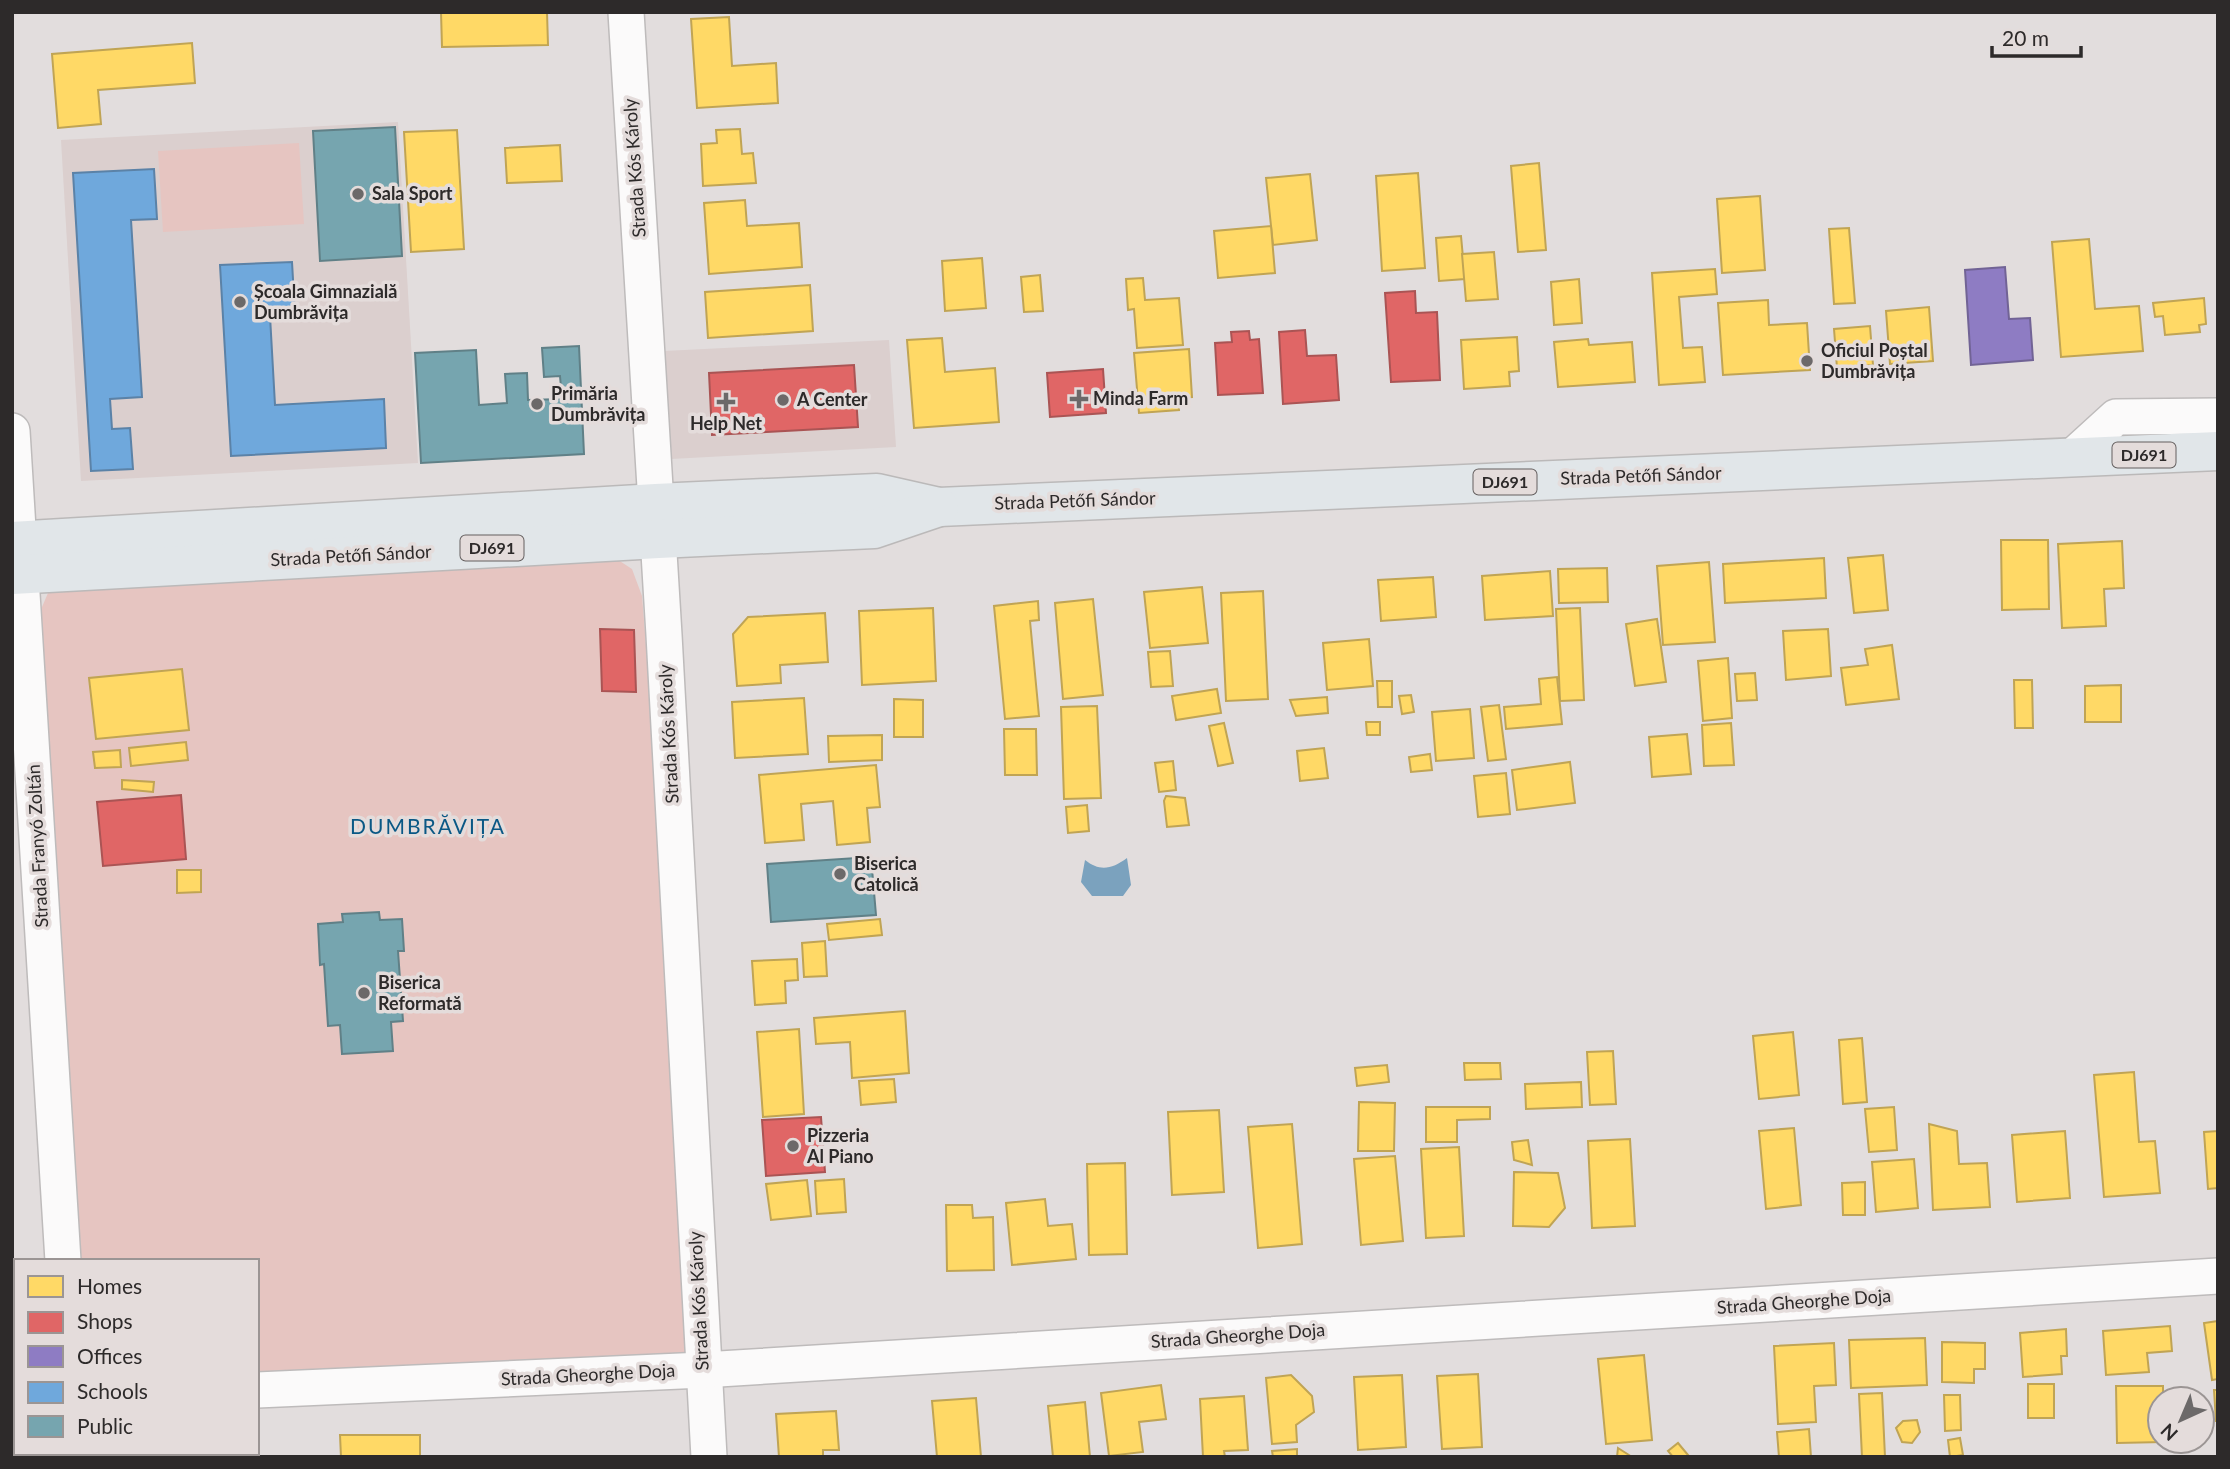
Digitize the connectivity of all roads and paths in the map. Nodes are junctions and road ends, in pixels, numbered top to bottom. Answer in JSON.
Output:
{"nodes":[{"id":1,"x":626,"y":12,"type":"edge"},
{"id":2,"x":2218,"y":416,"type":"edge"},
{"id":3,"x":12,"y":431,"type":"edge"},
{"id":4,"x":2218,"y":451,"type":"edge"},
{"id":5,"x":2071,"y":458,"type":"junction"},
{"id":6,"x":657,"y":521,"type":"junction"},
{"id":7,"x":16,"y":558,"type":"edge"},
{"id":8,"x":63,"y":1259,"type":"edge"},
{"id":9,"x":2218,"y":1276,"type":"edge"},
{"id":10,"x":703,"y":1370,"type":"junction"},
{"id":11,"x":259,"y":1390,"type":"edge"},
{"id":12,"x":709,"y":1457,"type":"edge"}],
"edges":[{"from":1,"to":6,"type":"street","name":"Strada Kós Károly"},
{"from":2,"to":5,"type":"street"},
{"from":3,"to":7,"type":"street","name":"Strada Franyó Zoltán"},
{"from":4,"to":5,"type":"main road","name":"Strada Petőfi Sándor","number":"DJ691"},
{"from":5,"to":6,"type":"main road","name":"Strada Petőfi Sándor","number":"DJ691"},
{"from":6,"to":7,"type":"main road","name":"Strada Petőfi Sándor","number":"DJ691"},
{"from":6,"to":10,"type":"street","name":"Strada Kós Károly"},
{"from":7,"to":8,"type":"street","name":"Strada Franyó Zoltán"},
{"from":9,"to":10,"type":"street","name":"Strada Gheorghe Doja"},
{"from":10,"to":11,"type":"street","name":"Strada Gheorghe Doja"},
{"from":10,"to":12,"type":"street","name":"Strada Kós Károly"}]}
